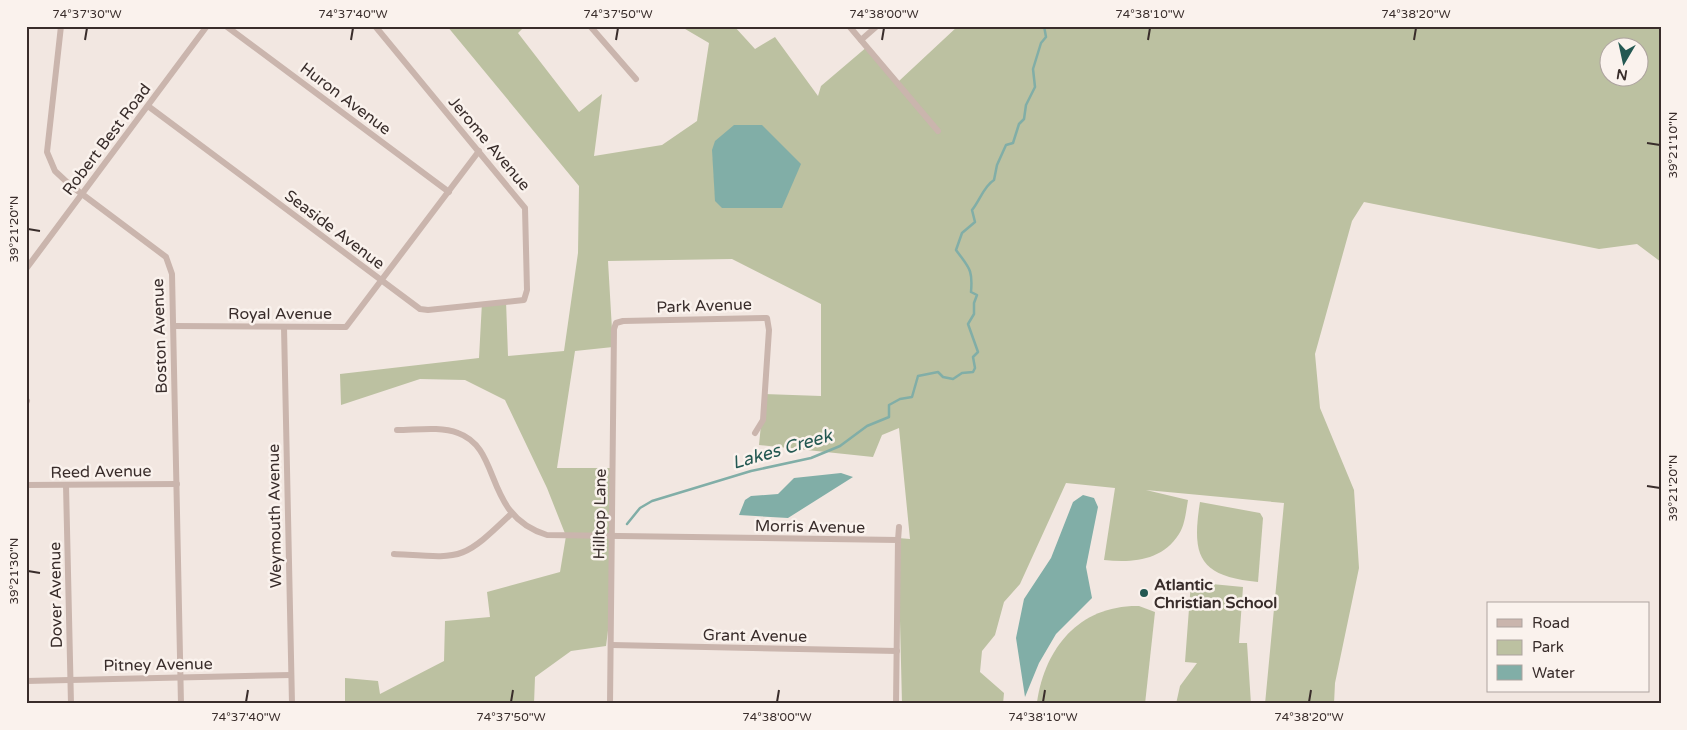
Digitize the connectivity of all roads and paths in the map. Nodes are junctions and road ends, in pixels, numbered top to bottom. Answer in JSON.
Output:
{"nodes":[{"id":1,"x":61,"y":26,"type":"edge"},
{"id":2,"x":208,"y":26,"type":"edge"},
{"id":3,"x":226,"y":26,"type":"edge"},
{"id":4,"x":375,"y":26,"type":"edge"},
{"id":5,"x":590,"y":26,"type":"edge"},
{"id":6,"x":849,"y":26,"type":"edge"},
{"id":7,"x":876,"y":26,"type":"edge"},
{"id":8,"x":861,"y":40,"type":"junction"},
{"id":9,"x":636,"y":79,"type":"dead end"},
{"id":10,"x":148,"y":106,"type":"junction"},
{"id":11,"x":938,"y":131,"type":"dead end"},
{"id":12,"x":479,"y":151,"type":"junction"},
{"id":13,"x":449,"y":192,"type":"junction"},
{"id":14,"x":82,"y":194,"type":"junction"},
{"id":15,"x":26,"y":269,"type":"edge"},
{"id":16,"x":382,"y":281,"type":"junction"},
{"id":17,"x":526,"y":298,"type":"joint"},
{"id":18,"x":615,"y":325,"type":"joint"},
{"id":19,"x":174,"y":326,"type":"junction"},
{"id":20,"x":284,"y":327,"type":"junction"},
{"id":21,"x":397,"y":430,"type":"dead end"},
{"id":22,"x":755,"y":433,"type":"dead end"},
{"id":23,"x":177,"y":484,"type":"junction"},
{"id":24,"x":26,"y":485,"type":"edge"},
{"id":25,"x":66,"y":485,"type":"junction"},
{"id":26,"x":511,"y":514,"type":"junction"},
{"id":27,"x":899,"y":527,"type":"dead end"},
{"id":28,"x":612,"y":537,"type":"junction"},
{"id":29,"x":898,"y":540,"type":"junction"},
{"id":30,"x":394,"y":554,"type":"dead end"},
{"id":31,"x":612,"y":645,"type":"junction"},
{"id":32,"x":897,"y":651,"type":"junction"},
{"id":33,"x":291,"y":675,"type":"junction"},
{"id":34,"x":181,"y":677,"type":"junction"},
{"id":35,"x":26,"y":680,"type":"edge"},
{"id":36,"x":70,"y":680,"type":"junction"},
{"id":37,"x":71,"y":704,"type":"edge"},
{"id":38,"x":182,"y":704,"type":"edge"},
{"id":39,"x":292,"y":704,"type":"edge"},
{"id":40,"x":610,"y":704,"type":"edge"},
{"id":41,"x":896,"y":704,"type":"edge"}],
"edges":[{"from":1,"to":14,"type":"street","name":"Boston Avenue"},
{"from":2,"to":10,"type":"street","name":"Robert Best Road"},
{"from":3,"to":13,"type":"street","name":"Huron Avenue"},
{"from":4,"to":12,"type":"street","name":"Jerome Avenue"},
{"from":5,"to":9,"type":"street"},
{"from":6,"to":8,"type":"street"},
{"from":7,"to":8,"type":"street"},
{"from":8,"to":11,"type":"street"},
{"from":10,"to":14,"type":"street","name":"Robert Best Road"},
{"from":10,"to":16,"type":"street","name":"Seaside Avenue"},
{"from":12,"to":13,"type":"street","name":"Royal Avenue"},
{"from":12,"to":17,"type":"street","name":"Jerome Avenue"},
{"from":13,"to":16,"type":"street","name":"Royal Avenue"},
{"from":14,"to":15,"type":"street","name":"Robert Best Road"},
{"from":14,"to":19,"type":"street","name":"Boston Avenue"},
{"from":16,"to":17,"type":"street","name":"Seaside Avenue"},
{"from":16,"to":20,"type":"street","name":"Royal Avenue"},
{"from":18,"to":22,"type":"street","name":"Park Avenue"},
{"from":18,"to":28,"type":"street","name":"Hilltop Lane"},
{"from":19,"to":20,"type":"street","name":"Royal Avenue"},
{"from":19,"to":23,"type":"street","name":"Boston Avenue"},
{"from":20,"to":33,"type":"street","name":"Weymouth Avenue"},
{"from":21,"to":26,"type":"street"},
{"from":23,"to":25,"type":"street","name":"Reed Avenue"},
{"from":23,"to":34,"type":"street","name":"Boston Avenue"},
{"from":24,"to":25,"type":"street","name":"Reed Avenue"},
{"from":25,"to":36,"type":"street","name":"Dover Avenue"},
{"from":26,"to":28,"type":"street","name":"Morris Avenue"},
{"from":26,"to":30,"type":"street"},
{"from":27,"to":29,"type":"street"},
{"from":28,"to":29,"type":"street","name":"Morris Avenue"},
{"from":28,"to":31,"type":"street","name":"Hilltop Lane"},
{"from":29,"to":32,"type":"street"},
{"from":31,"to":32,"type":"street","name":"Grant Avenue"},
{"from":31,"to":40,"type":"street","name":"Hilltop Lane"},
{"from":32,"to":41,"type":"street"},
{"from":33,"to":34,"type":"street","name":"Pitney Avenue"},
{"from":33,"to":39,"type":"street","name":"Weymouth Avenue"},
{"from":34,"to":36,"type":"street","name":"Pitney Avenue"},
{"from":34,"to":38,"type":"street","name":"Boston Avenue"},
{"from":35,"to":36,"type":"street","name":"Pitney Avenue"},
{"from":36,"to":37,"type":"street","name":"Dover Avenue"}]}
